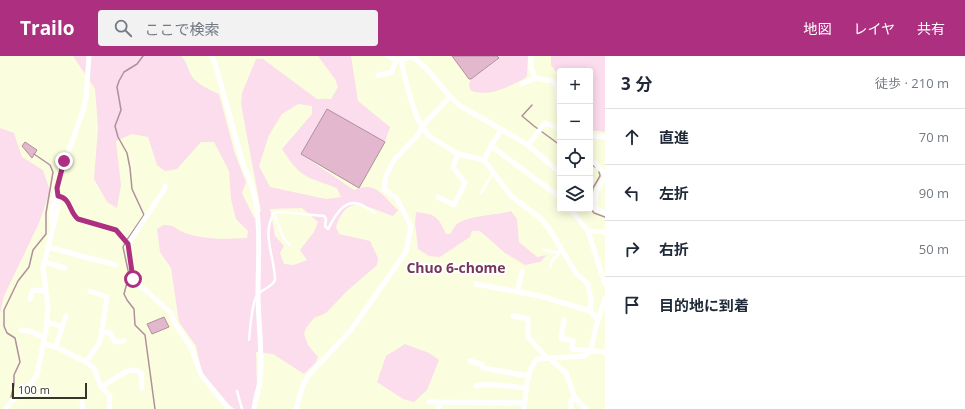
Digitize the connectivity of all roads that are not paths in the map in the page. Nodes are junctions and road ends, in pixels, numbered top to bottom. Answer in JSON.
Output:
{"nodes":[{"id":1,"x":89,"y":56,"type":"edge"},
{"id":2,"x":211,"y":56,"type":"edge"},
{"id":3,"x":388,"y":56,"type":"edge"},
{"id":4,"x":412,"y":56,"type":"edge"},
{"id":5,"x":531,"y":56,"type":"edge"},
{"id":6,"x":399,"y":61,"type":"junction"},
{"id":7,"x":378,"y":75,"type":"dead end"},
{"id":8,"x":535,"y":78,"type":"junction"},
{"id":9,"x":522,"y":84,"type":"dead end"},
{"id":10,"x":450,"y":97,"type":"junction"},
{"id":11,"x":559,"y":104,"type":"edge"},
{"id":12,"x":422,"y":127,"type":"junction"},
{"id":13,"x":557,"y":128,"type":"edge"},
{"id":14,"x":501,"y":130,"type":"junction"},
{"id":15,"x":593,"y":136,"type":"edge"},
{"id":16,"x":605,"y":137,"type":"edge"},
{"id":17,"x":491,"y":146,"type":"junction"},
{"id":18,"x":528,"y":146,"type":"junction"},
{"id":19,"x":458,"y":154,"type":"junction"},
{"id":20,"x":484,"y":160,"type":"junction"},
{"id":21,"x":594,"y":162,"type":"dead end"},
{"id":22,"x":557,"y":170,"type":"edge"},
{"id":23,"x":492,"y":174,"type":"junction"},
{"id":24,"x":605,"y":175,"type":"edge"},
{"id":25,"x":165,"y":186,"type":"dead end"},
{"id":26,"x":57,"y":188,"type":"junction"},
{"id":27,"x":481,"y":193,"type":"dead end"},
{"id":28,"x":557,"y":195,"type":"edge"},
{"id":29,"x":58,"y":196,"type":"junction"},
{"id":30,"x":438,"y":197,"type":"dead end"},
{"id":31,"x":572,"y":212,"type":"edge"},
{"id":32,"x":274,"y":213,"type":"junction"},
{"id":33,"x":375,"y":213,"type":"dead end"},
{"id":34,"x":605,"y":213,"type":"edge"},
{"id":35,"x":52,"y":226,"type":"junction"},
{"id":36,"x":588,"y":231,"type":"junction"},
{"id":37,"x":605,"y":232,"type":"edge"},
{"id":38,"x":128,"y":244,"type":"junction"},
{"id":39,"x":290,"y":245,"type":"dead end"},
{"id":40,"x":47,"y":246,"type":"junction"},
{"id":41,"x":544,"y":250,"type":"dead end"},
{"id":42,"x":559,"y":250,"type":"junction"},
{"id":43,"x":44,"y":262,"type":"junction"},
{"id":44,"x":116,"y":265,"type":"dead end"},
{"id":45,"x":550,"y":267,"type":"dead end"},
{"id":46,"x":65,"y":268,"type":"dead end"},
{"id":47,"x":522,"y":271,"type":"dead end"},
{"id":48,"x":476,"y":284,"type":"dead end"},
{"id":49,"x":605,"y":284,"type":"edge"},
{"id":50,"x":90,"y":290,"type":"dead end"},
{"id":51,"x":45,"y":292,"type":"junction"},
{"id":52,"x":518,"y":292,"type":"junction"},
{"id":53,"x":258,"y":293,"type":"junction"},
{"id":54,"x":30,"y":299,"type":"dead end"},
{"id":55,"x":605,"y":299,"type":"edge"},
{"id":56,"x":590,"y":311,"type":"junction"},
{"id":57,"x":66,"y":316,"type":"dead end"},
{"id":58,"x":513,"y":316,"type":"dead end"},
{"id":59,"x":605,"y":318,"type":"edge"},
{"id":60,"x":564,"y":320,"type":"dead end"},
{"id":61,"x":598,"y":320,"type":"junction"},
{"id":62,"x":47,"y":322,"type":"junction"},
{"id":63,"x":62,"y":326,"type":"junction"},
{"id":64,"x":21,"y":330,"type":"dead end"},
{"id":65,"x":102,"y":332,"type":"junction"},
{"id":66,"x":44,"y":338,"type":"junction"},
{"id":67,"x":249,"y":340,"type":"dead end"},
{"id":68,"x":124,"y":341,"type":"dead end"},
{"id":69,"x":43,"y":344,"type":"junction"},
{"id":70,"x":56,"y":347,"type":"junction"},
{"id":71,"x":591,"y":351,"type":"junction"},
{"id":72,"x":605,"y":352,"type":"edge"},
{"id":73,"x":550,"y":359,"type":"junction"},
{"id":74,"x":470,"y":361,"type":"dead end"},
{"id":75,"x":86,"y":362,"type":"junction"},
{"id":76,"x":529,"y":376,"type":"junction"},
{"id":77,"x":476,"y":386,"type":"dead end"},
{"id":78,"x":101,"y":387,"type":"junction"},
{"id":79,"x":142,"y":388,"type":"dead end"},
{"id":80,"x":527,"y":388,"type":"junction"},
{"id":81,"x":237,"y":391,"type":"dead end"},
{"id":82,"x":575,"y":398,"type":"junction"},
{"id":83,"x":82,"y":402,"type":"dead end"},
{"id":84,"x":429,"y":402,"type":"dead end"},
{"id":85,"x":439,"y":402,"type":"junction"},
{"id":86,"x":525,"y":403,"type":"junction"},
{"id":87,"x":6,"y":409,"type":"edge"},
{"id":88,"x":83,"y":409,"type":"edge"},
{"id":89,"x":109,"y":409,"type":"edge"},
{"id":90,"x":228,"y":409,"type":"edge"},
{"id":91,"x":242,"y":409,"type":"edge"},
{"id":92,"x":254,"y":409,"type":"edge"},
{"id":93,"x":296,"y":409,"type":"edge"},
{"id":94,"x":439,"y":409,"type":"edge"},
{"id":95,"x":524,"y":409,"type":"edge"},
{"id":96,"x":571,"y":409,"type":"edge"},
{"id":97,"x":586,"y":409,"type":"edge"}],
"edges":[{"from":1,"to":26,"type":"street"},
{"from":2,"to":53,"type":"street"},
{"from":3,"to":6,"type":"street"},
{"from":4,"to":6,"type":"street"},
{"from":4,"to":10,"type":"street"},
{"from":5,"to":8,"type":"street"},
{"from":6,"to":7,"type":"street"},
{"from":6,"to":12,"type":"street"},
{"from":8,"to":9,"type":"street"},
{"from":8,"to":11,"type":"street"},
{"from":10,"to":12,"type":"street"},
{"from":10,"to":14,"type":"street"},
{"from":12,"to":19,"type":"street"},
{"from":12,"to":93,"type":"street"},
{"from":13,"to":18,"type":"street"},
{"from":14,"to":17,"type":"street"},
{"from":14,"to":18,"type":"street"},
{"from":15,"to":16,"type":"street"},
{"from":17,"to":20,"type":"street"},
{"from":17,"to":28,"type":"street"},
{"from":18,"to":22,"type":"street"},
{"from":19,"to":20,"type":"street"},
{"from":19,"to":30,"type":"street"},
{"from":20,"to":23,"type":"street"},
{"from":21,"to":24,"type":"street"},
{"from":23,"to":27,"type":"lane"},
{"from":23,"to":42,"type":"street"},
{"from":24,"to":34,"type":"street"},
{"from":25,"to":38,"type":"street"},
{"from":26,"to":29,"type":"street"},
{"from":26,"to":35,"type":"street"},
{"from":29,"to":35,"type":"street"},
{"from":29,"to":38,"type":"street"},
{"from":31,"to":36,"type":"street"},
{"from":32,"to":33,"type":"lane"},
{"from":32,"to":39,"type":"lane"},
{"from":32,"to":53,"type":"lane"},
{"from":35,"to":40,"type":"street"},
{"from":36,"to":37,"type":"street"},
{"from":36,"to":49,"type":"street"},
{"from":38,"to":90,"type":"street"},
{"from":40,"to":43,"type":"street"},
{"from":40,"to":44,"type":"street"},
{"from":41,"to":42,"type":"lane"},
{"from":42,"to":45,"type":"lane"},
{"from":42,"to":56,"type":"street"},
{"from":43,"to":46,"type":"street"},
{"from":43,"to":51,"type":"street"},
{"from":47,"to":52,"type":"street"},
{"from":48,"to":52,"type":"street"},
{"from":50,"to":65,"type":"street"},
{"from":51,"to":54,"type":"street"},
{"from":51,"to":62,"type":"street"},
{"from":52,"to":56,"type":"street"},
{"from":53,"to":67,"type":"lane"},
{"from":53,"to":92,"type":"street"},
{"from":55,"to":61,"type":"street"},
{"from":56,"to":61,"type":"street"},
{"from":57,"to":63,"type":"street"},
{"from":58,"to":73,"type":"street"},
{"from":59,"to":61,"type":"street"},
{"from":60,"to":71,"type":"street"},
{"from":61,"to":71,"type":"street"},
{"from":62,"to":63,"type":"street"},
{"from":62,"to":66,"type":"street"},
{"from":63,"to":70,"type":"street"},
{"from":64,"to":66,"type":"street"},
{"from":65,"to":68,"type":"street"},
{"from":65,"to":75,"type":"street"},
{"from":66,"to":69,"type":"street"},
{"from":69,"to":70,"type":"street"},
{"from":69,"to":87,"type":"street"},
{"from":70,"to":75,"type":"street"},
{"from":71,"to":72,"type":"street"},
{"from":71,"to":73,"type":"street"},
{"from":73,"to":76,"type":"street"},
{"from":73,"to":82,"type":"street"},
{"from":74,"to":76,"type":"street"},
{"from":75,"to":78,"type":"street"},
{"from":76,"to":80,"type":"street"},
{"from":77,"to":80,"type":"street"},
{"from":78,"to":79,"type":"street"},
{"from":78,"to":89,"type":"street"},
{"from":80,"to":86,"type":"street"},
{"from":81,"to":91,"type":"lane"},
{"from":82,"to":96,"type":"street"},
{"from":82,"to":97,"type":"street"},
{"from":83,"to":88,"type":"street"},
{"from":84,"to":85,"type":"street"},
{"from":85,"to":86,"type":"street"},
{"from":85,"to":94,"type":"street"},
{"from":86,"to":95,"type":"street"}]}
